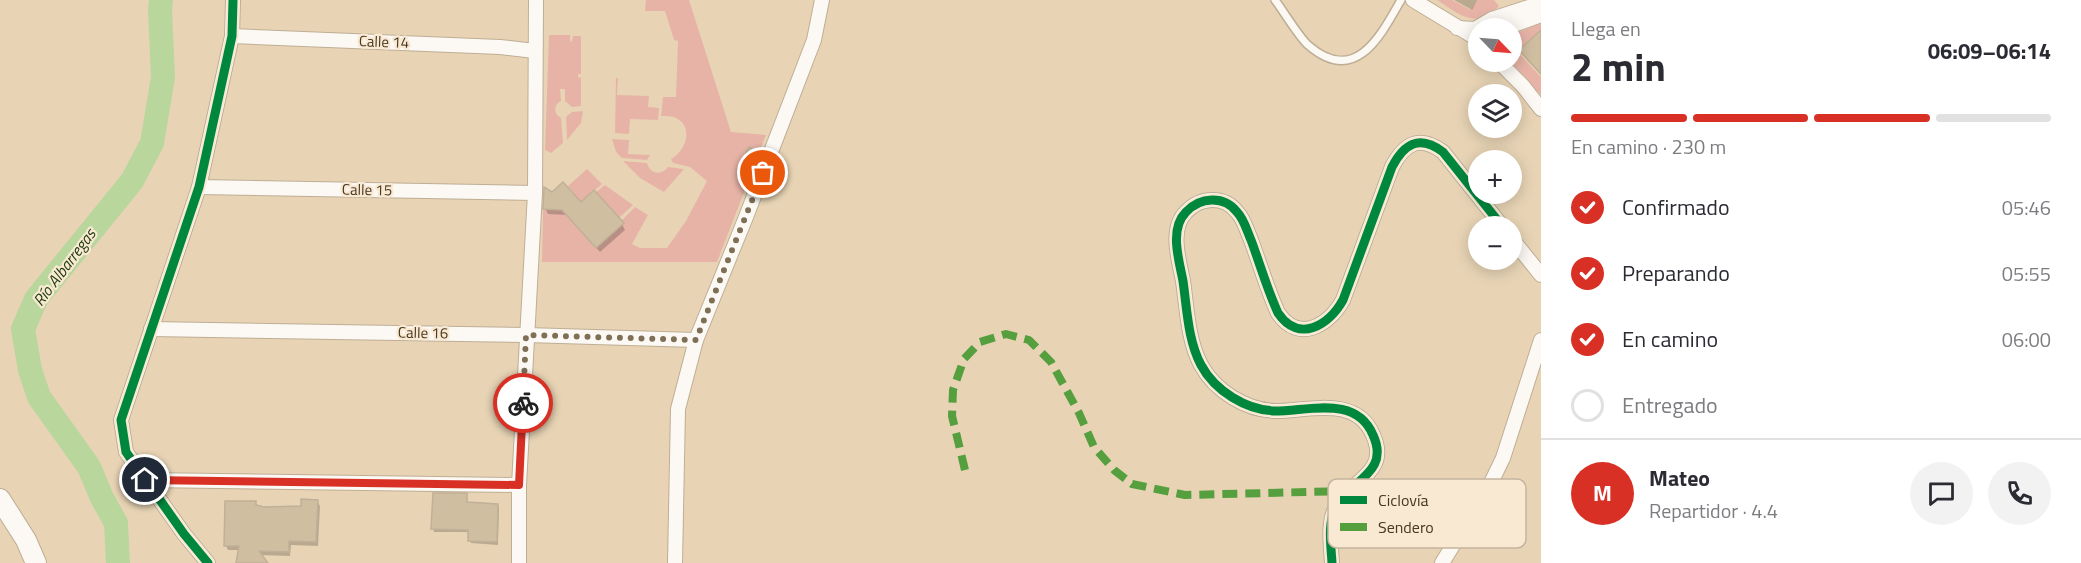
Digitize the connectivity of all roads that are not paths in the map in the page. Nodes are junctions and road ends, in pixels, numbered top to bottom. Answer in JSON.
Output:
{"nodes":[{"id":1,"x":233,"y":0,"type":"edge"},
{"id":2,"x":536,"y":0,"type":"edge"},
{"id":3,"x":822,"y":0,"type":"edge"},
{"id":4,"x":1275,"y":0,"type":"edge"},
{"id":5,"x":1401,"y":0,"type":"edge"},
{"id":6,"x":1413,"y":0,"type":"edge"},
{"id":7,"x":1541,"y":3,"type":"edge"},
{"id":8,"x":1541,"y":15,"type":"edge"},
{"id":9,"x":1522,"y":22,"type":"edge"},
{"id":10,"x":1457,"y":28,"type":"junction"},
{"id":11,"x":1468,"y":34,"type":"edge"},
{"id":12,"x":232,"y":36,"type":"junction"},
{"id":13,"x":535,"y":51,"type":"junction"},
{"id":14,"x":1509,"y":72,"type":"edge"},
{"id":15,"x":1541,"y":109,"type":"edge"},
{"id":16,"x":199,"y":187,"type":"junction"},
{"id":17,"x":534,"y":193,"type":"junction"},
{"id":18,"x":1494,"y":216,"type":"edge"},
{"id":19,"x":1522,"y":251,"type":"edge"},
{"id":20,"x":1541,"y":275,"type":"edge"},
{"id":21,"x":151,"y":329,"type":"junction"},
{"id":22,"x":526,"y":335,"type":"junction"},
{"id":23,"x":696,"y":340,"type":"junction"},
{"id":24,"x":1541,"y":340,"type":"edge"},
{"id":25,"x":1364,"y":479,"type":"edge"},
{"id":26,"x":1493,"y":479,"type":"edge"},
{"id":27,"x":145,"y":480,"type":"junction"},
{"id":28,"x":519,"y":485,"type":"junction"},
{"id":29,"x":0,"y":499,"type":"edge"},
{"id":30,"x":1331,"y":548,"type":"edge"},
{"id":31,"x":1451,"y":548,"type":"edge"},
{"id":32,"x":36,"y":563,"type":"edge"},
{"id":33,"x":208,"y":563,"type":"edge"},
{"id":34,"x":519,"y":563,"type":"edge"},
{"id":35,"x":675,"y":563,"type":"edge"},
{"id":36,"x":1332,"y":563,"type":"edge"},
{"id":37,"x":1442,"y":563,"type":"edge"}],
"edges":[{"from":1,"to":12,"type":"street"},
{"from":2,"to":13,"type":"street"},
{"from":3,"to":23,"type":"street"},
{"from":4,"to":5,"type":"lane"},
{"from":6,"to":10,"type":"street"},
{"from":7,"to":10,"type":"street"},
{"from":8,"to":9,"type":"street"},
{"from":10,"to":11,"type":"street"},
{"from":12,"to":13,"type":"street","name":"Calle 14"},
{"from":12,"to":16,"type":"street"},
{"from":13,"to":17,"type":"street"},
{"from":14,"to":15,"type":"street"},
{"from":16,"to":17,"type":"street","name":"Calle 15"},
{"from":16,"to":21,"type":"street"},
{"from":17,"to":22,"type":"street"},
{"from":18,"to":25,"type":"street"},
{"from":19,"to":20,"type":"street"},
{"from":21,"to":22,"type":"street","name":"Calle 16"},
{"from":21,"to":27,"type":"street"},
{"from":22,"to":23,"type":"street","name":"Calle 16"},
{"from":22,"to":28,"type":"street"},
{"from":23,"to":35,"type":"street"},
{"from":24,"to":26,"type":"street"},
{"from":27,"to":28,"type":"street"},
{"from":27,"to":33,"type":"street"},
{"from":28,"to":34,"type":"street"},
{"from":29,"to":32,"type":"street"},
{"from":30,"to":36,"type":"street"},
{"from":31,"to":37,"type":"street"}]}
